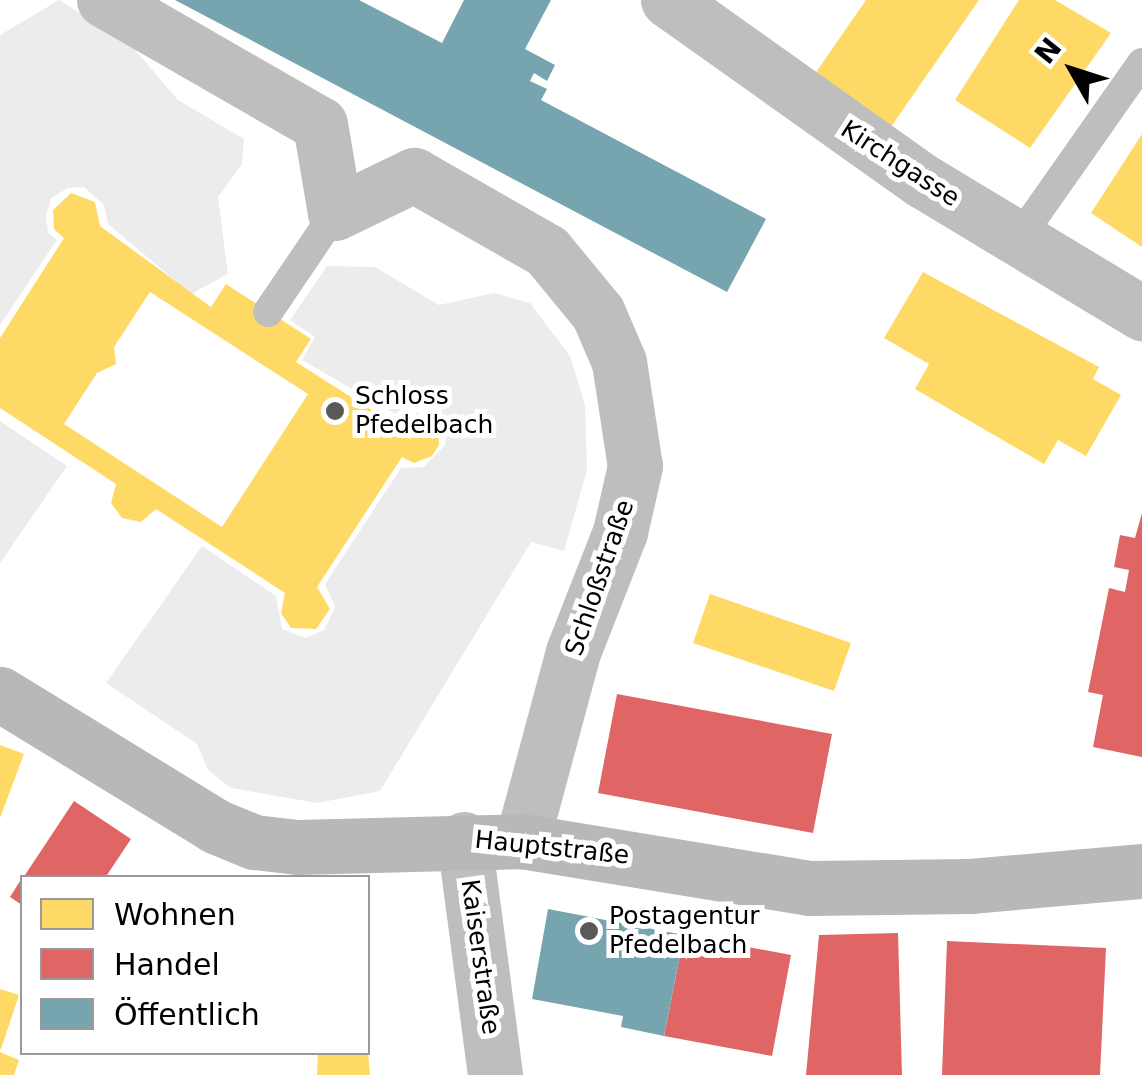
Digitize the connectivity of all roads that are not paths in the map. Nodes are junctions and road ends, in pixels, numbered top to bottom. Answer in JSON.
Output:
{"nodes":[{"id":1,"x":104,"y":0,"type":"edge"},
{"id":2,"x":668,"y":0,"type":"edge"},
{"id":3,"x":1142,"y":63,"type":"edge"},
{"id":4,"x":335,"y":212,"type":"junction"},
{"id":5,"x":1019,"y":238,"type":"junction"},
{"id":6,"x":268,"y":312,"type":"dead end"},
{"id":7,"x":1142,"y":313,"type":"edge"},
{"id":8,"x":0,"y":694,"type":"edge"},
{"id":9,"x":464,"y":839,"type":"junction"},
{"id":10,"x":522,"y":841,"type":"junction"},
{"id":11,"x":1142,"y":871,"type":"edge"},
{"id":12,"x":495,"y":1075,"type":"edge"}],
"edges":[{"from":1,"to":4,"type":"street"},
{"from":2,"to":5,"type":"street","name":"Kirchgasse"},
{"from":3,"to":5,"type":"lane"},
{"from":4,"to":6,"type":"lane"},
{"from":4,"to":10,"type":"street","name":"Schloßstraße"},
{"from":5,"to":7,"type":"street","name":"Kirchgasse"},
{"from":8,"to":9,"type":"main road","name":"Hauptstraße"},
{"from":9,"to":10,"type":"main road","name":"Hauptstraße"},
{"from":9,"to":12,"type":"street","name":"Kaiserstraße"},
{"from":10,"to":11,"type":"main road","name":"Hauptstraße"}]}
